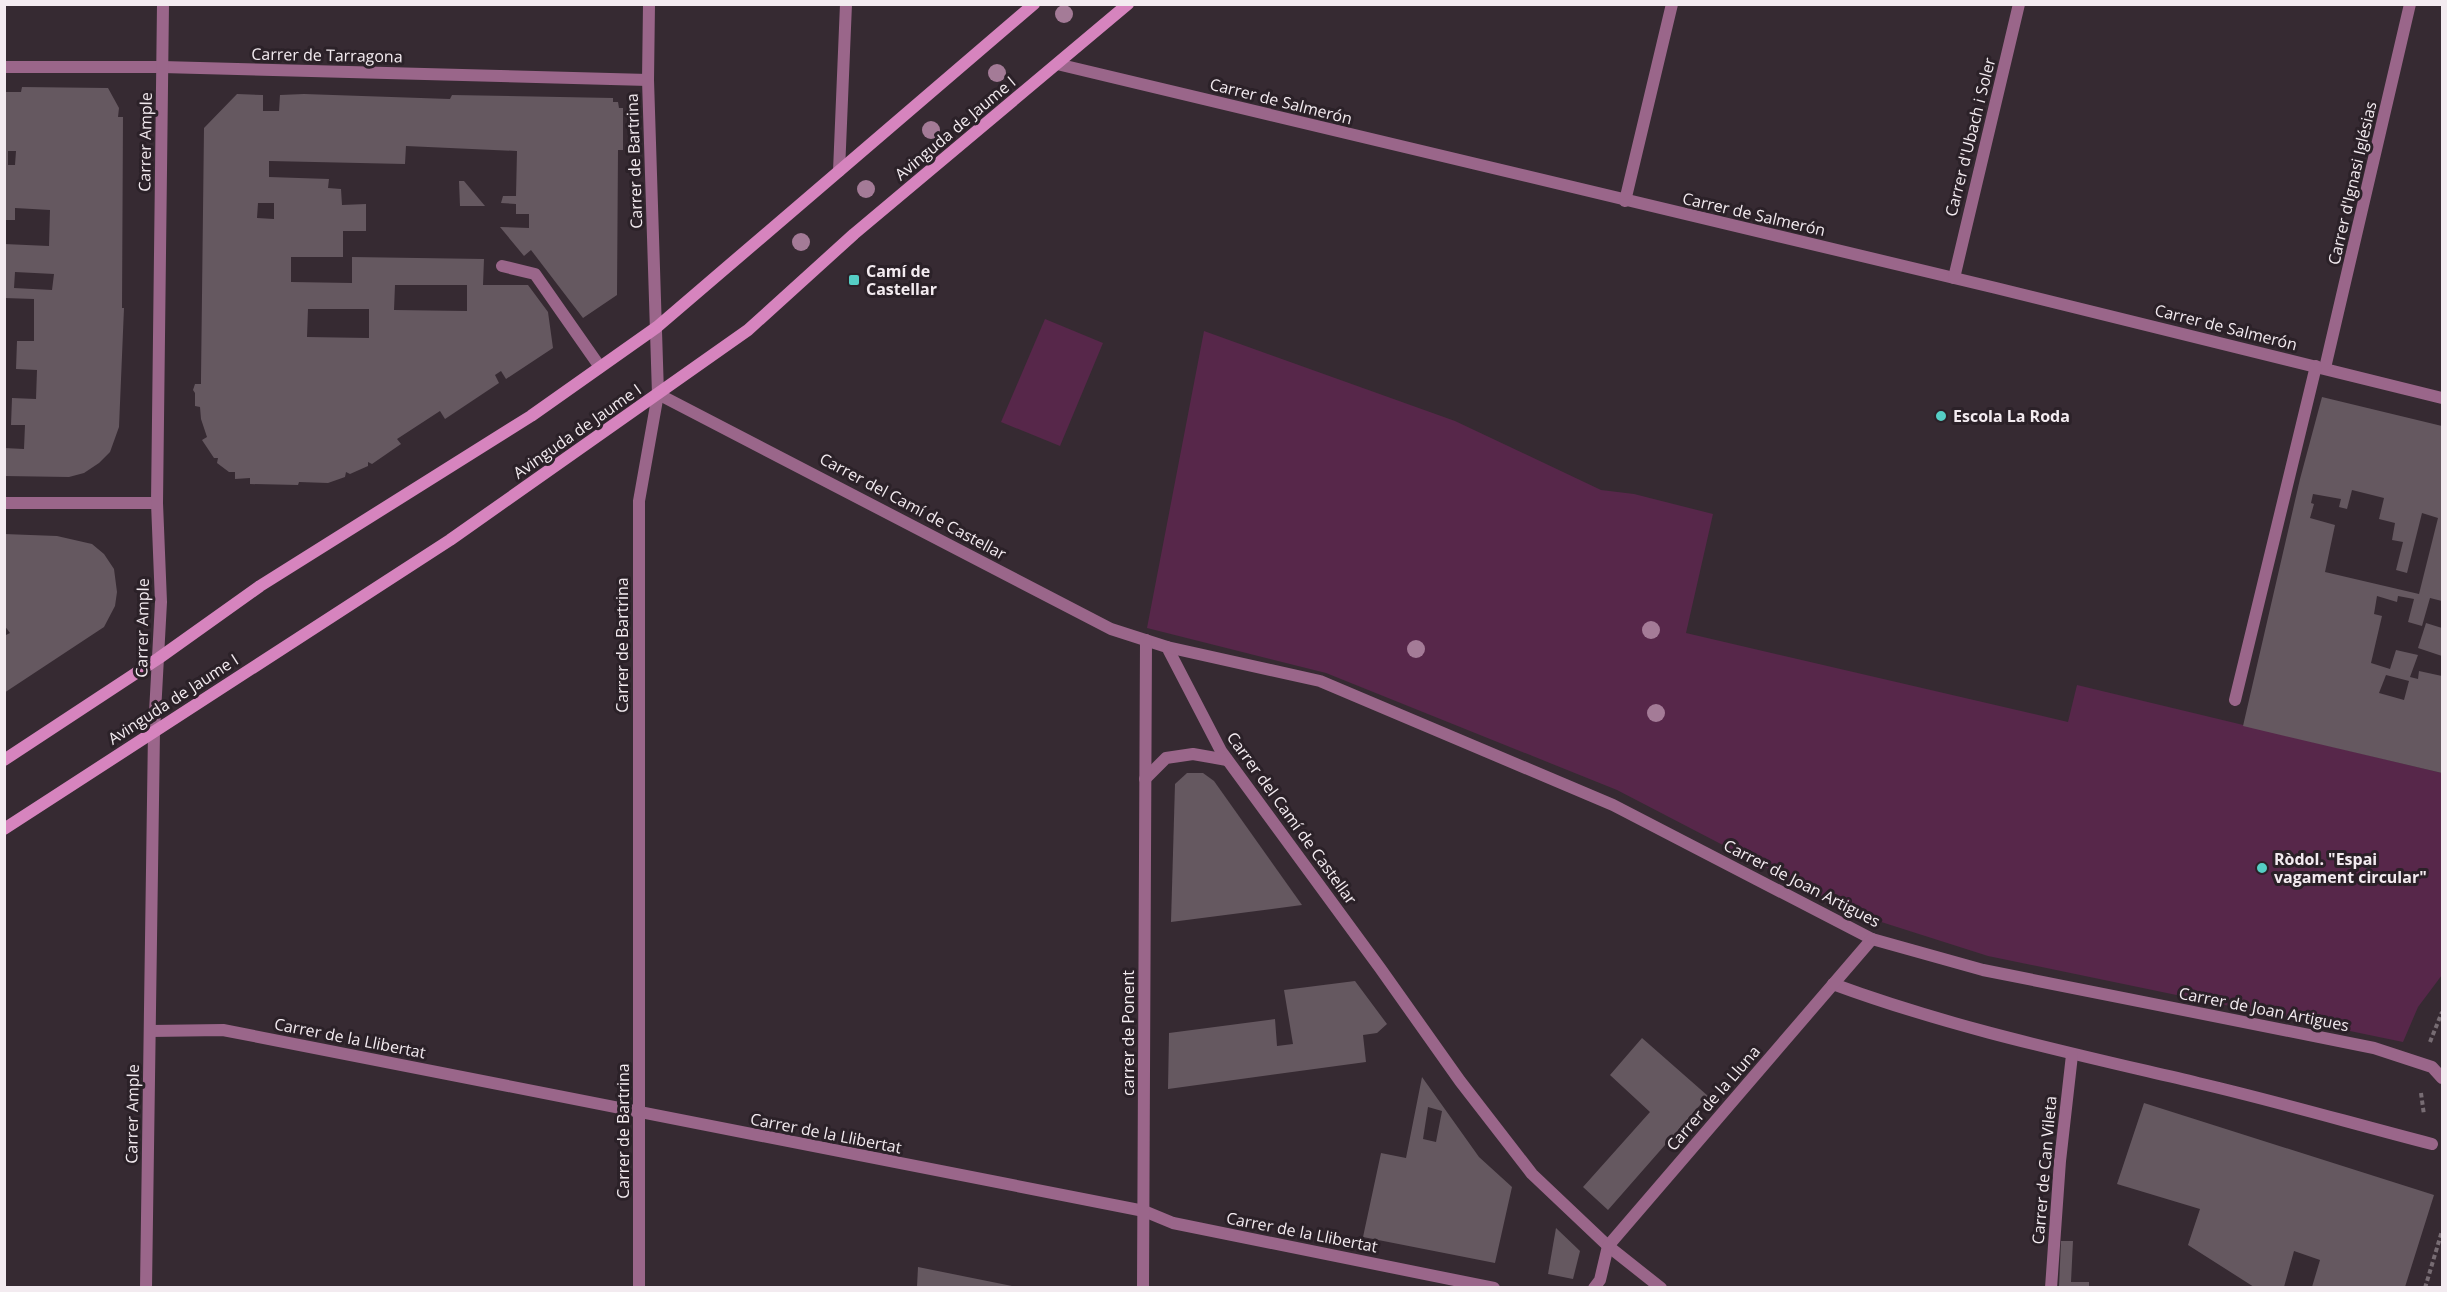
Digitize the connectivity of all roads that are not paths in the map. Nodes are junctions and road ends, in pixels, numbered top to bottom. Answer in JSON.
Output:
{"nodes":[{"id":1,"x":163,"y":4,"type":"edge"},
{"id":2,"x":649,"y":4,"type":"edge"},
{"id":3,"x":846,"y":4,"type":"edge"},
{"id":4,"x":1034,"y":4,"type":"edge"},
{"id":5,"x":1128,"y":4,"type":"edge"},
{"id":6,"x":1672,"y":4,"type":"edge"},
{"id":7,"x":2019,"y":4,"type":"edge"},
{"id":8,"x":2410,"y":4,"type":"edge"},
{"id":9,"x":1057,"y":64,"type":"junction"},
{"id":10,"x":4,"y":67,"type":"edge"},
{"id":11,"x":162,"y":67,"type":"junction"},
{"id":12,"x":648,"y":80,"type":"junction"},
{"id":13,"x":840,"y":171,"type":"junction"},
{"id":14,"x":1625,"y":201,"type":"junction"},
{"id":15,"x":502,"y":266,"type":"dead end"},
{"id":16,"x":1954,"y":278,"type":"junction"},
{"id":17,"x":657,"y":327,"type":"junction"},
{"id":18,"x":600,"y":367,"type":"junction"},
{"id":19,"x":2321,"y":367,"type":"junction"},
{"id":20,"x":658,"y":393,"type":"junction"},
{"id":21,"x":2442,"y":398,"type":"edge"},
{"id":22,"x":4,"y":503,"type":"edge"},
{"id":23,"x":157,"y":503,"type":"junction"},
{"id":24,"x":1146,"y":640,"type":"junction"},
{"id":25,"x":1167,"y":647,"type":"junction"},
{"id":26,"x":159,"y":658,"type":"junction"},
{"id":27,"x":2235,"y":700,"type":"dead end"},
{"id":28,"x":154,"y":731,"type":"junction"},
{"id":29,"x":4,"y":760,"type":"edge"},
{"id":30,"x":1227,"y":760,"type":"junction"},
{"id":31,"x":1145,"y":779,"type":"junction"},
{"id":32,"x":4,"y":829,"type":"edge"},
{"id":33,"x":1872,"y":939,"type":"junction"},
{"id":34,"x":1833,"y":984,"type":"junction"},
{"id":35,"x":150,"y":1031,"type":"junction"},
{"id":36,"x":2072,"y":1055,"type":"junction"},
{"id":37,"x":2442,"y":1078,"type":"edge"},
{"id":38,"x":640,"y":1113,"type":"junction"},
{"id":39,"x":2432,"y":1144,"type":"dead end"},
{"id":40,"x":1144,"y":1212,"type":"junction"},
{"id":41,"x":1608,"y":1246,"type":"junction"},
{"id":42,"x":146,"y":1287,"type":"edge"},
{"id":43,"x":639,"y":1287,"type":"edge"},
{"id":44,"x":1143,"y":1287,"type":"edge"},
{"id":45,"x":1494,"y":1287,"type":"edge"},
{"id":46,"x":1594,"y":1287,"type":"edge"},
{"id":47,"x":1661,"y":1287,"type":"edge"},
{"id":48,"x":2051,"y":1287,"type":"edge"}],
"edges":[{"from":1,"to":11,"type":"street","name":"Carrer Ample"},
{"from":2,"to":12,"type":"street","name":"Carrer de Bartrina"},
{"from":3,"to":13,"type":"street"},
{"from":4,"to":13,"type":"street"},
{"from":5,"to":9,"type":"street","name":"Avinguda de Jaume I"},
{"from":6,"to":14,"type":"street"},
{"from":7,"to":16,"type":"street","name":"Carrer d'Ubach i Soler"},
{"from":8,"to":19,"type":"street","name":"Carrer d'Ignasi Iglésias"},
{"from":9,"to":14,"type":"street","name":"Carrer de Salmerón"},
{"from":9,"to":20,"type":"street","name":"Avinguda de Jaume I"},
{"from":10,"to":11,"type":"street","name":"Carrer de Tarragona"},
{"from":11,"to":12,"type":"street","name":"Carrer de Tarragona"},
{"from":11,"to":23,"type":"street","name":"Carrer Ample"},
{"from":12,"to":17,"type":"street","name":"Carrer de Bartrina"},
{"from":13,"to":17,"type":"street"},
{"from":14,"to":16,"type":"street","name":"Carrer de Salmerón"},
{"from":15,"to":18,"type":"street"},
{"from":16,"to":19,"type":"street","name":"Carrer de Salmerón"},
{"from":17,"to":18,"type":"street"},
{"from":17,"to":20,"type":"street","name":"Carrer de Bartrina"},
{"from":18,"to":26,"type":"street"},
{"from":19,"to":21,"type":"street","name":"Carrer de Salmerón"},
{"from":19,"to":27,"type":"street","name":"Carrer d'Ignasi Iglésias"},
{"from":20,"to":24,"type":"street","name":"Carrer del Camí de Castellar"},
{"from":20,"to":28,"type":"street","name":"Avinguda de Jaume I"},
{"from":20,"to":38,"type":"street","name":"Carrer de Bartrina"},
{"from":22,"to":23,"type":"street"},
{"from":23,"to":26,"type":"street","name":"Carrer Ample"},
{"from":24,"to":25,"type":"street","name":"Carrer del Camí de Castellar"},
{"from":24,"to":31,"type":"street","name":"carrer de Ponent"},
{"from":25,"to":30,"type":"street","name":"Carrer del Camí de Castellar"},
{"from":25,"to":33,"type":"street","name":"Carrer de Joan Artigues"},
{"from":26,"to":28,"type":"street","name":"Carrer Ample"},
{"from":26,"to":29,"type":"street"},
{"from":28,"to":32,"type":"street","name":"Avinguda de Jaume I"},
{"from":28,"to":35,"type":"street","name":"Carrer Ample"},
{"from":30,"to":31,"type":"street"},
{"from":30,"to":41,"type":"street","name":"Carrer del Camí de Castellar"},
{"from":31,"to":40,"type":"street","name":"carrer de Ponent"},
{"from":33,"to":34,"type":"street","name":"Carrer de la Lluna"},
{"from":33,"to":37,"type":"street","name":"Carrer de Joan Artigues"},
{"from":34,"to":36,"type":"street"},
{"from":34,"to":41,"type":"street","name":"Carrer de la Lluna"},
{"from":35,"to":38,"type":"street","name":"Carrer de la Llibertat"},
{"from":35,"to":42,"type":"street","name":"Carrer Ample"},
{"from":36,"to":39,"type":"street"},
{"from":36,"to":48,"type":"street","name":"Carrer de Can Vileta"},
{"from":38,"to":40,"type":"street","name":"Carrer de la Llibertat"},
{"from":38,"to":43,"type":"street","name":"Carrer de Bartrina"},
{"from":40,"to":44,"type":"street","name":"carrer de Ponent"},
{"from":40,"to":45,"type":"street","name":"Carrer de la Llibertat"},
{"from":41,"to":46,"type":"street","name":"Carrer de la Lluna"},
{"from":41,"to":47,"type":"street","name":"Carrer del Camí de Castellar"}]}
